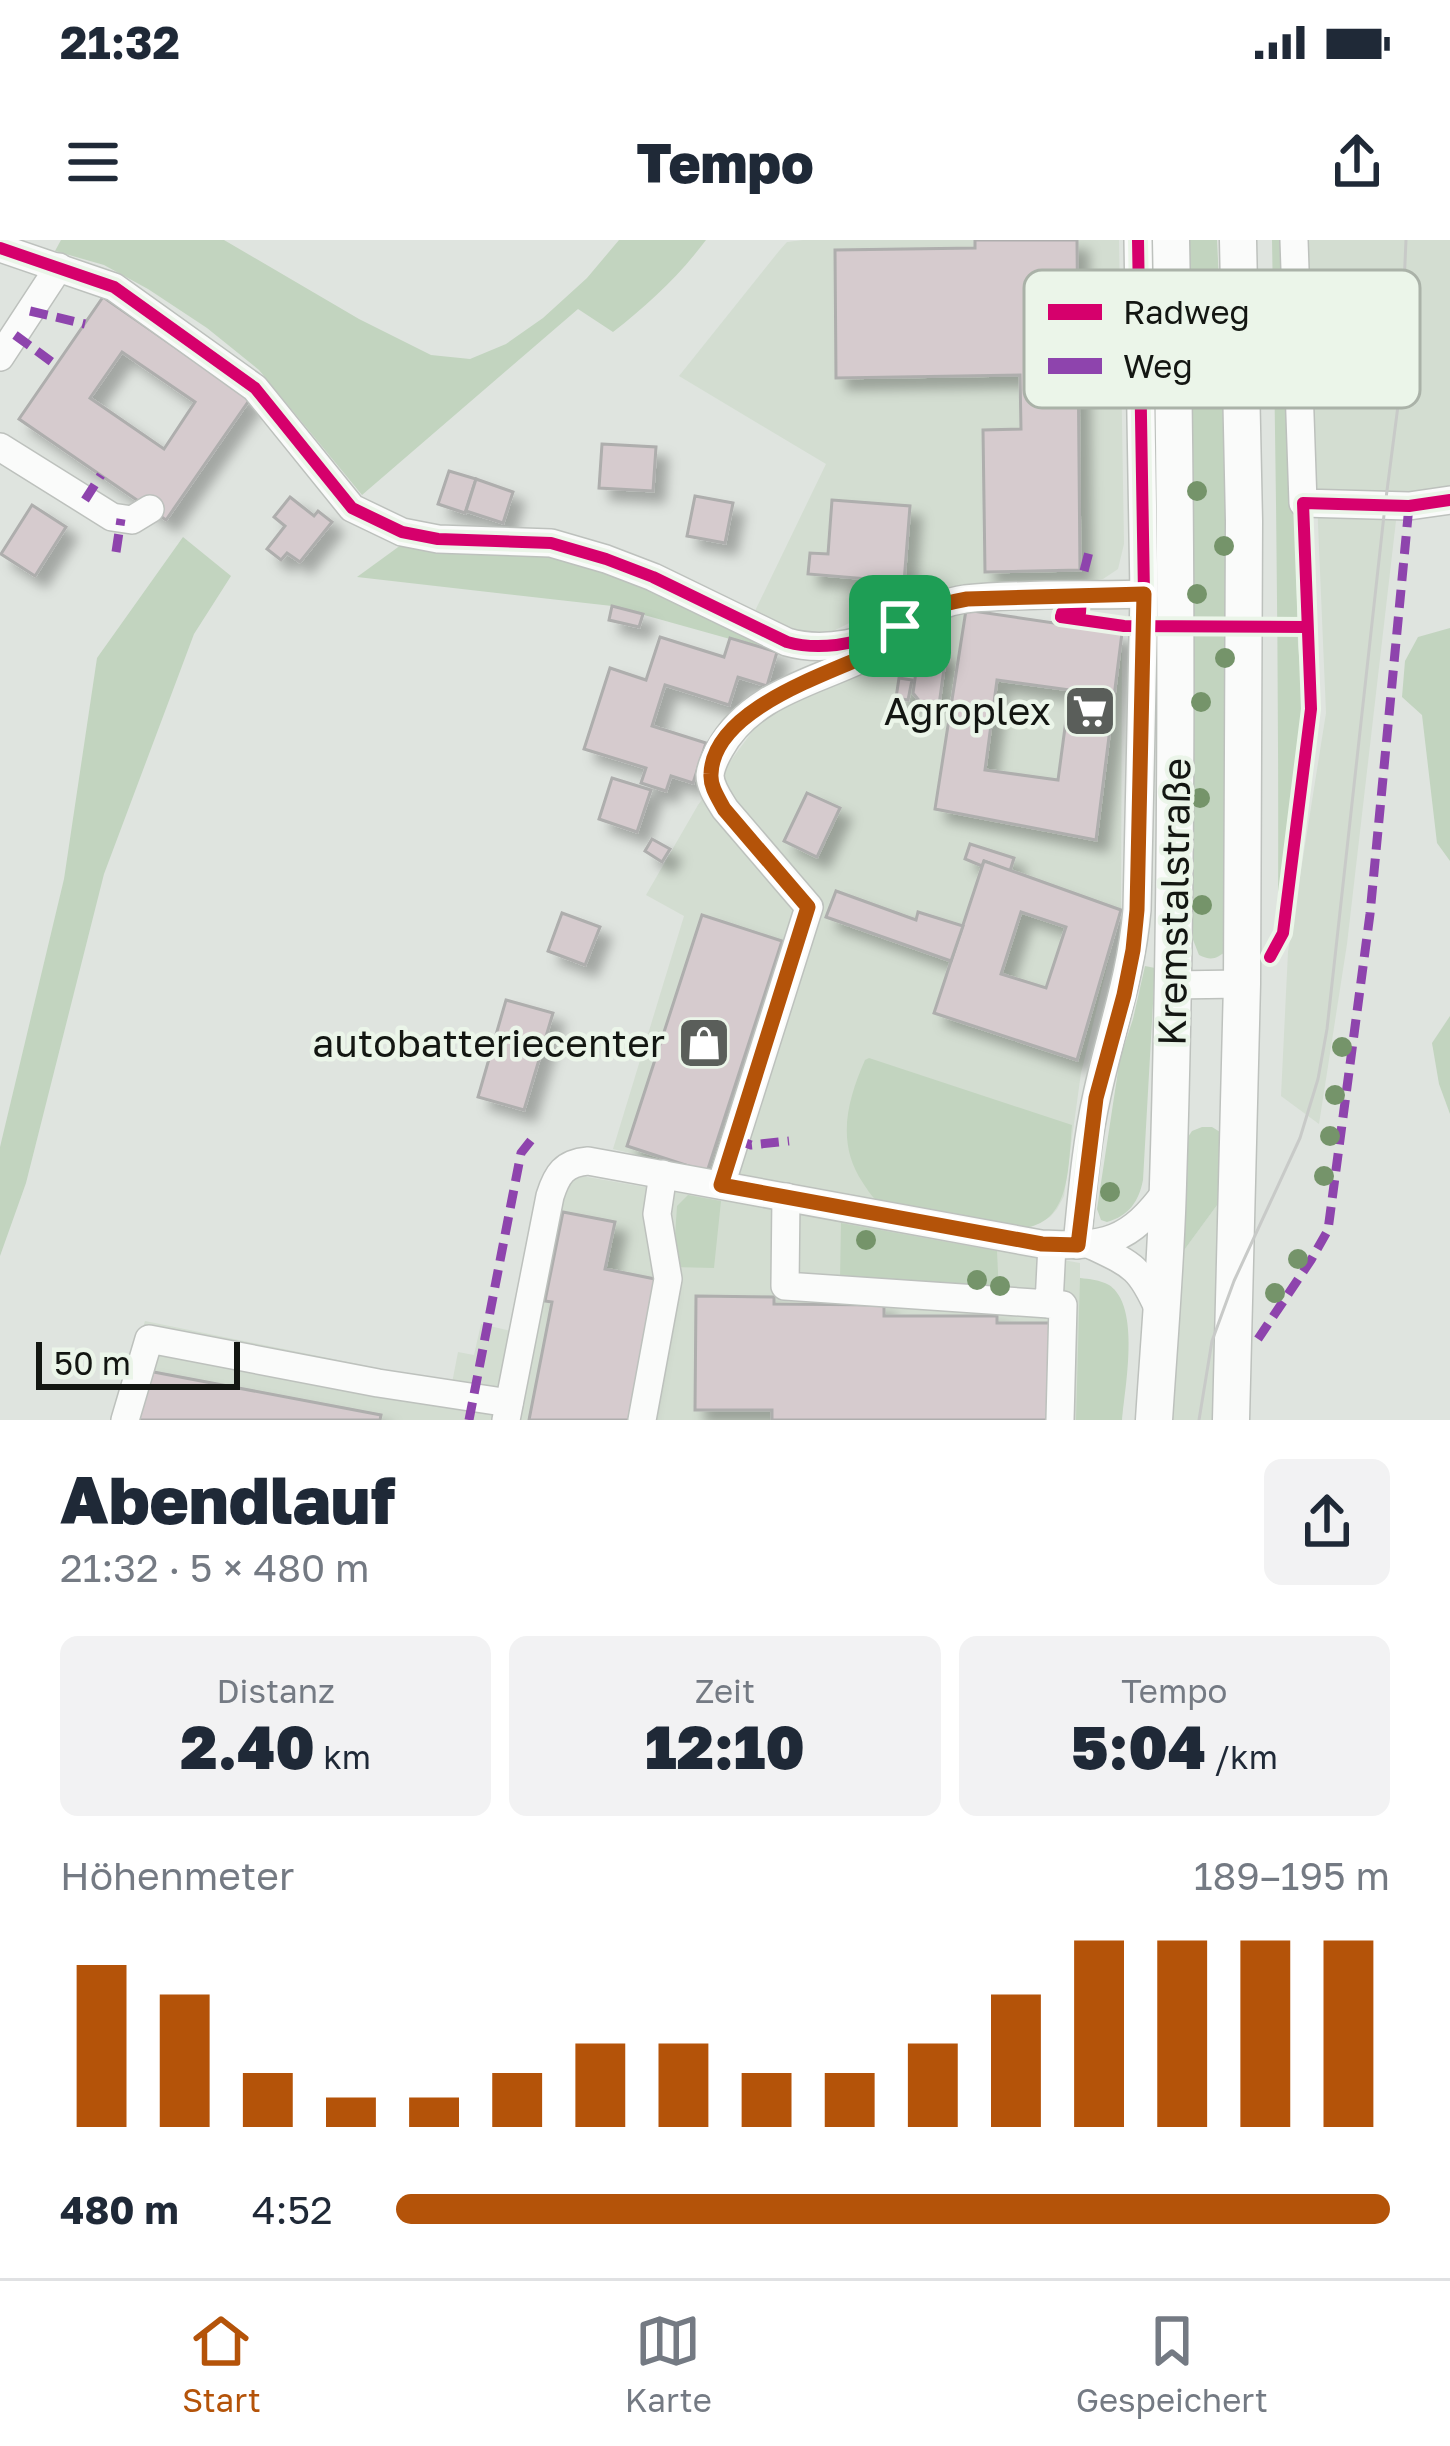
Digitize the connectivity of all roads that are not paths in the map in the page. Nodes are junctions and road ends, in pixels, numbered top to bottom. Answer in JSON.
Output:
{"nodes":[{"id":1,"x":1138,"y":240,"type":"edge"},
{"id":2,"x":1171,"y":240,"type":"edge"},
{"id":3,"x":1238,"y":240,"type":"edge"},
{"id":4,"x":1294,"y":240,"type":"edge"},
{"id":5,"x":0,"y":248,"type":"edge"},
{"id":6,"x":59,"y":267,"type":"junction"},
{"id":7,"x":1139,"y":270,"type":"edge"},
{"id":8,"x":1171,"y":270,"type":"edge"},
{"id":9,"x":1239,"y":270,"type":"edge"},
{"id":10,"x":1295,"y":270,"type":"edge"},
{"id":11,"x":0,"y":357,"type":"edge"},
{"id":12,"x":1141,"y":408,"type":"edge"},
{"id":13,"x":1173,"y":408,"type":"edge"},
{"id":14,"x":1242,"y":408,"type":"edge"},
{"id":15,"x":1300,"y":408,"type":"edge"},
{"id":16,"x":0,"y":447,"type":"edge"},
{"id":17,"x":1450,"y":500,"type":"edge"},
{"id":18,"x":150,"y":509,"type":"dead end"},
{"id":19,"x":1144,"y":594,"type":"junction"},
{"id":20,"x":900,"y":626,"type":"junction"},
{"id":21,"x":1242,"y":984,"type":"junction"},
{"id":22,"x":1172,"y":985,"type":"junction"},
{"id":23,"x":663,"y":1174,"type":"junction"},
{"id":24,"x":721,"y":1185,"type":"junction"},
{"id":25,"x":1168,"y":1189,"type":"junction"},
{"id":26,"x":786,"y":1197,"type":"junction"},
{"id":27,"x":1074,"y":1245,"type":"junction"},
{"id":28,"x":1049,"y":1304,"type":"junction"},
{"id":29,"x":1161,"y":1313,"type":"junction"},
{"id":30,"x":507,"y":1412,"type":"edge"},
{"id":31,"x":125,"y":1420,"type":"edge"},
{"id":32,"x":641,"y":1420,"type":"edge"},
{"id":33,"x":1060,"y":1420,"type":"edge"},
{"id":34,"x":1154,"y":1420,"type":"edge"},
{"id":35,"x":1231,"y":1420,"type":"edge"}],
"edges":[{"from":1,"to":7,"type":"street"},
{"from":2,"to":8,"type":"main road","name":"Kremstalstraße"},
{"from":3,"to":9,"type":"main road","name":"Kremstalstraße"},
{"from":4,"to":10,"type":"street"},
{"from":5,"to":6,"type":"street"},
{"from":6,"to":11,"type":"street"},
{"from":6,"to":20,"type":"street"},
{"from":12,"to":19,"type":"street"},
{"from":13,"to":22,"type":"main road","name":"Kremstalstraße"},
{"from":14,"to":21,"type":"main road","name":"Kremstalstraße"},
{"from":15,"to":17,"type":"street"},
{"from":16,"to":18,"type":"street"},
{"from":19,"to":20,"type":"street"},
{"from":19,"to":27,"type":"street"},
{"from":20,"to":24,"type":"street"},
{"from":21,"to":22,"type":"street"},
{"from":21,"to":35,"type":"main road","name":"Kremstalstraße"},
{"from":22,"to":25,"type":"main road","name":"Kremstalstraße"},
{"from":23,"to":24,"type":"street"},
{"from":23,"to":30,"type":"street"},
{"from":23,"to":32,"type":"street"},
{"from":24,"to":26,"type":"street"},
{"from":25,"to":27,"type":"street"},
{"from":25,"to":29,"type":"main road","name":"Kremstalstraße"},
{"from":26,"to":27,"type":"street"},
{"from":26,"to":28,"type":"street"},
{"from":27,"to":28,"type":"street"},
{"from":27,"to":29,"type":"street"},
{"from":28,"to":33,"type":"street"},
{"from":29,"to":34,"type":"main road","name":"Kremstalstraße"},
{"from":30,"to":31,"type":"street"}]}
